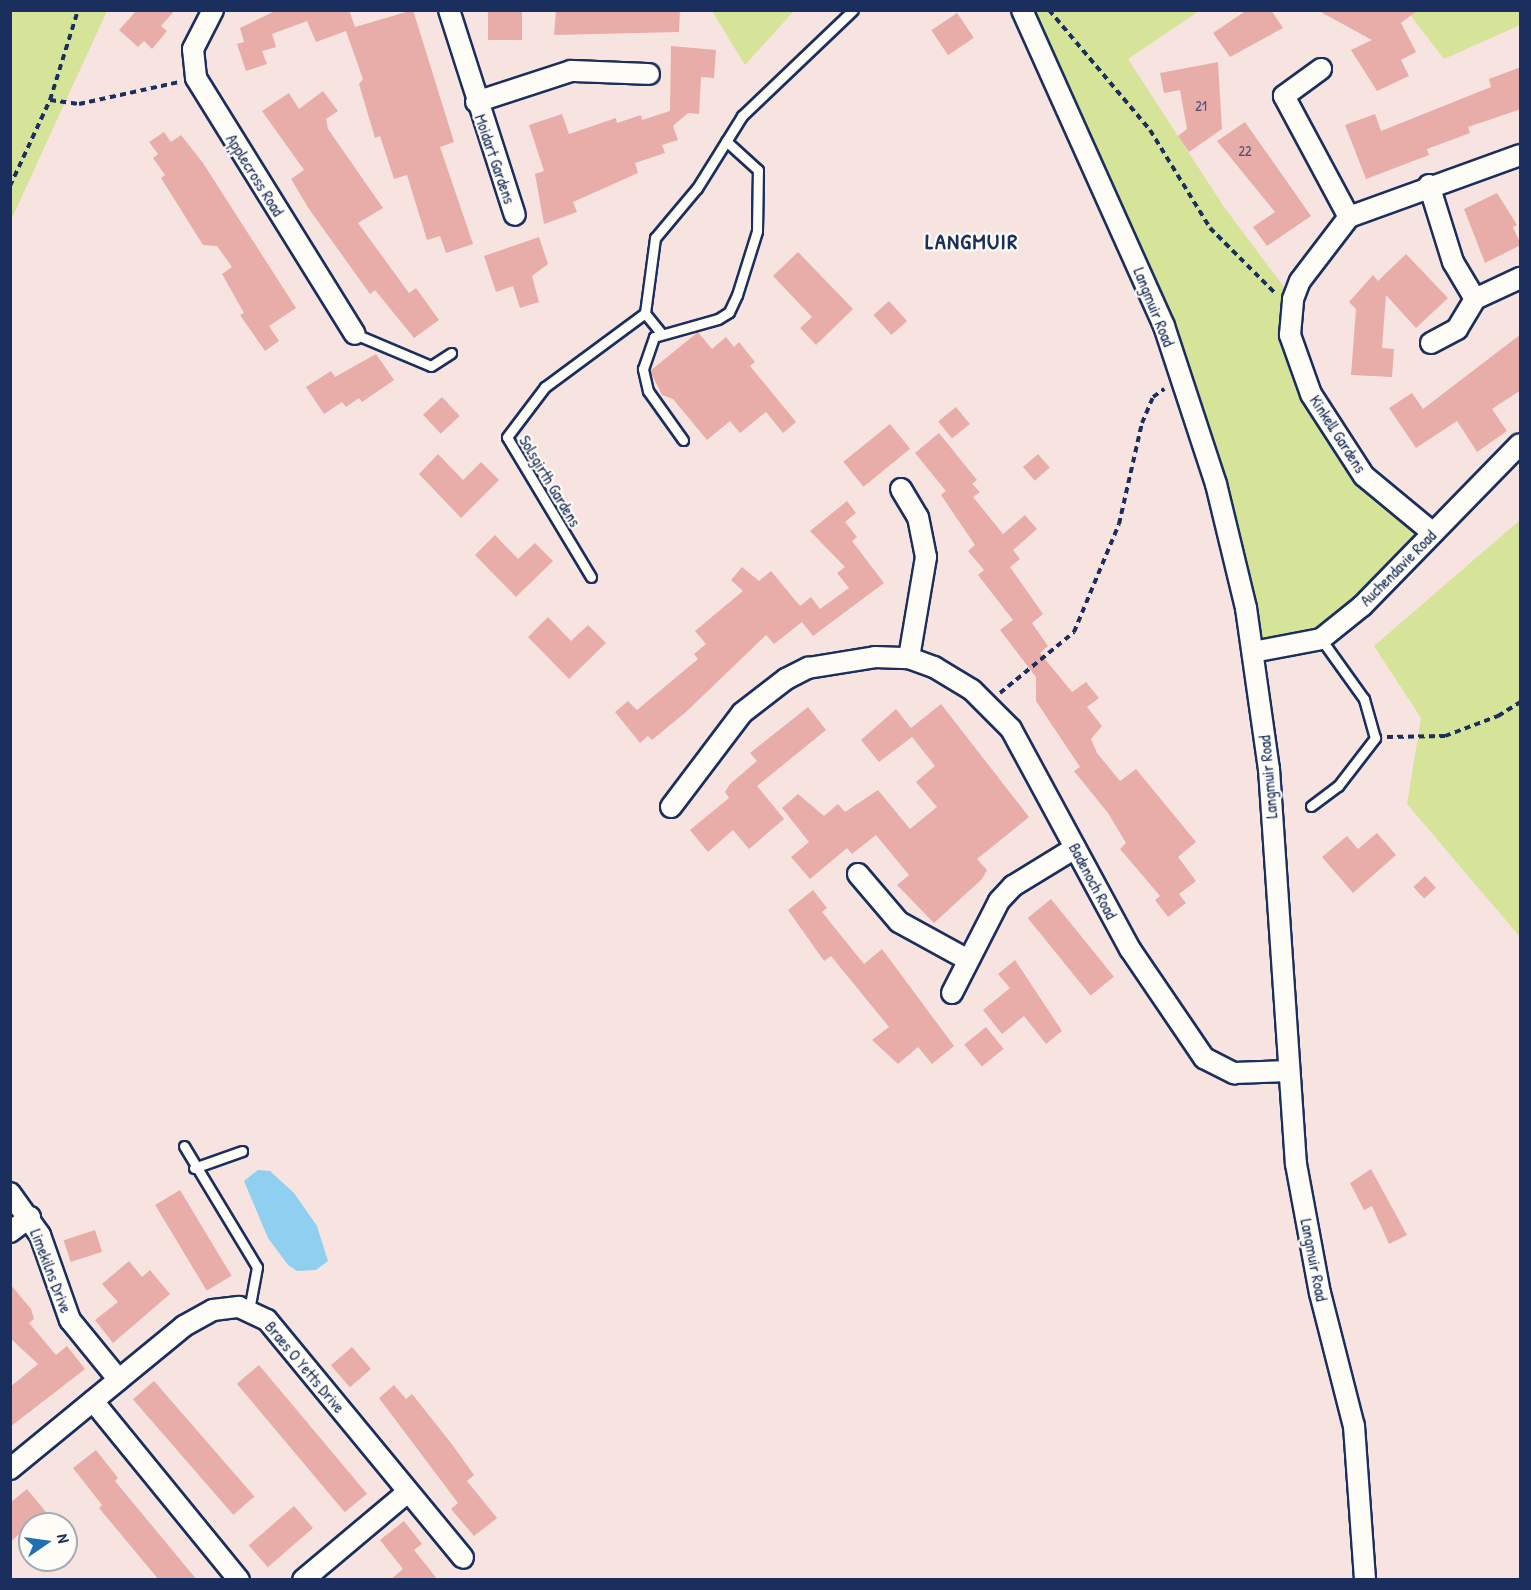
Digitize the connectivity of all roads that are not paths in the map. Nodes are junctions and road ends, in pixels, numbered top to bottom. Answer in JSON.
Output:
{"nodes":[{"id":1,"x":213,"y":10,"type":"edge"},
{"id":2,"x":449,"y":10,"type":"edge"},
{"id":3,"x":853,"y":10,"type":"edge"},
{"id":4,"x":1022,"y":10,"type":"edge"},
{"id":5,"x":1321,"y":69,"type":"dead end"},
{"id":6,"x":648,"y":74,"type":"dead end"},
{"id":7,"x":476,"y":102,"type":"junction"},
{"id":8,"x":726,"y":141,"type":"junction"},
{"id":9,"x":1521,"y":155,"type":"edge"},
{"id":10,"x":1429,"y":185,"type":"junction"},
{"id":11,"x":515,"y":215,"type":"dead end"},
{"id":12,"x":1349,"y":218,"type":"junction"},
{"id":13,"x":1521,"y":278,"type":"edge"},
{"id":14,"x":1475,"y":299,"type":"junction"},
{"id":15,"x":645,"y":313,"type":"junction"},
{"id":16,"x":661,"y":333,"type":"junction"},
{"id":17,"x":355,"y":334,"type":"joint"},
{"id":18,"x":1431,"y":343,"type":"dead end"},
{"id":19,"x":451,"y":353,"type":"dead end"},
{"id":20,"x":683,"y":440,"type":"dead end"},
{"id":21,"x":1521,"y":444,"type":"edge"},
{"id":22,"x":902,"y":489,"type":"dead end"},
{"id":23,"x":1433,"y":533,"type":"junction"},
{"id":24,"x":591,"y":577,"type":"dead end"},
{"id":25,"x":1321,"y":639,"type":"junction"},
{"id":26,"x":1253,"y":652,"type":"junction"},
{"id":27,"x":909,"y":658,"type":"junction"},
{"id":28,"x":1311,"y":806,"type":"dead end"},
{"id":29,"x":671,"y":807,"type":"dead end"},
{"id":30,"x":1075,"y":848,"type":"junction"},
{"id":31,"x":858,"y":874,"type":"dead end"},
{"id":32,"x":968,"y":960,"type":"junction"},
{"id":33,"x":952,"y":993,"type":"dead end"},
{"id":34,"x":1289,"y":1071,"type":"junction"},
{"id":35,"x":184,"y":1146,"type":"dead end"},
{"id":36,"x":242,"y":1151,"type":"dead end"},
{"id":37,"x":194,"y":1168,"type":"junction"},
{"id":38,"x":10,"y":1193,"type":"edge"},
{"id":39,"x":30,"y":1217,"type":"junction"},
{"id":40,"x":10,"y":1232,"type":"edge"},
{"id":41,"x":249,"y":1310,"type":"junction"},
{"id":42,"x":118,"y":1380,"type":"junction"},
{"id":43,"x":93,"y":1401,"type":"junction"},
{"id":44,"x":10,"y":1469,"type":"edge"},
{"id":45,"x":408,"y":1492,"type":"junction"},
{"id":46,"x":463,"y":1558,"type":"dead end"},
{"id":47,"x":239,"y":1580,"type":"edge"},
{"id":48,"x":303,"y":1580,"type":"edge"},
{"id":49,"x":1365,"y":1580,"type":"edge"}],
"edges":[{"from":1,"to":17,"type":"street","name":"Applecross Road"},
{"from":2,"to":7,"type":"street","name":"Moidart Gardens"},
{"from":3,"to":8,"type":"lane"},
{"from":4,"to":26,"type":"street","name":"Langmuir Road"},
{"from":5,"to":12,"type":"street"},
{"from":6,"to":7,"type":"street","name":"Moidart Gardens"},
{"from":7,"to":11,"type":"street","name":"Moidart Gardens"},
{"from":8,"to":15,"type":"lane"},
{"from":8,"to":16,"type":"lane"},
{"from":9,"to":10,"type":"street","name":"Kinkell Gardens"},
{"from":10,"to":12,"type":"street","name":"Kinkell Gardens"},
{"from":10,"to":14,"type":"street"},
{"from":12,"to":23,"type":"street","name":"Kinkell Gardens"},
{"from":13,"to":14,"type":"street"},
{"from":14,"to":18,"type":"street"},
{"from":15,"to":16,"type":"lane"},
{"from":15,"to":24,"type":"lane","name":"Solsgirth Gardens"},
{"from":16,"to":20,"type":"lane"},
{"from":17,"to":19,"type":"lane"},
{"from":21,"to":23,"type":"street","name":"Auchendavie Road"},
{"from":22,"to":27,"type":"street"},
{"from":23,"to":25,"type":"street","name":"Auchendavie Road"},
{"from":25,"to":26,"type":"street"},
{"from":25,"to":28,"type":"lane"},
{"from":26,"to":34,"type":"street","name":"Langmuir Road"},
{"from":27,"to":29,"type":"street","name":"Badenoch Road"},
{"from":27,"to":30,"type":"street","name":"Badenoch Road"},
{"from":30,"to":32,"type":"street"},
{"from":30,"to":34,"type":"street","name":"Badenoch Road"},
{"from":31,"to":32,"type":"street"},
{"from":32,"to":33,"type":"street"},
{"from":34,"to":49,"type":"street","name":"Langmuir Road"},
{"from":35,"to":37,"type":"lane"},
{"from":36,"to":37,"type":"lane"},
{"from":37,"to":41,"type":"lane"},
{"from":38,"to":39,"type":"street","name":"Limekilns Drive"},
{"from":39,"to":40,"type":"street","name":"Limekilns Drive"},
{"from":39,"to":42,"type":"street","name":"Limekilns Drive"},
{"from":41,"to":42,"type":"street","name":"Braes O Yetts Drive"},
{"from":41,"to":45,"type":"street","name":"Braes O Yetts Drive"},
{"from":42,"to":43,"type":"street","name":"Braes O Yetts Drive"},
{"from":43,"to":44,"type":"street","name":"Braes O Yetts Drive"},
{"from":43,"to":47,"type":"street"},
{"from":45,"to":46,"type":"street","name":"Braes O Yetts Drive"},
{"from":45,"to":48,"type":"street"}]}
